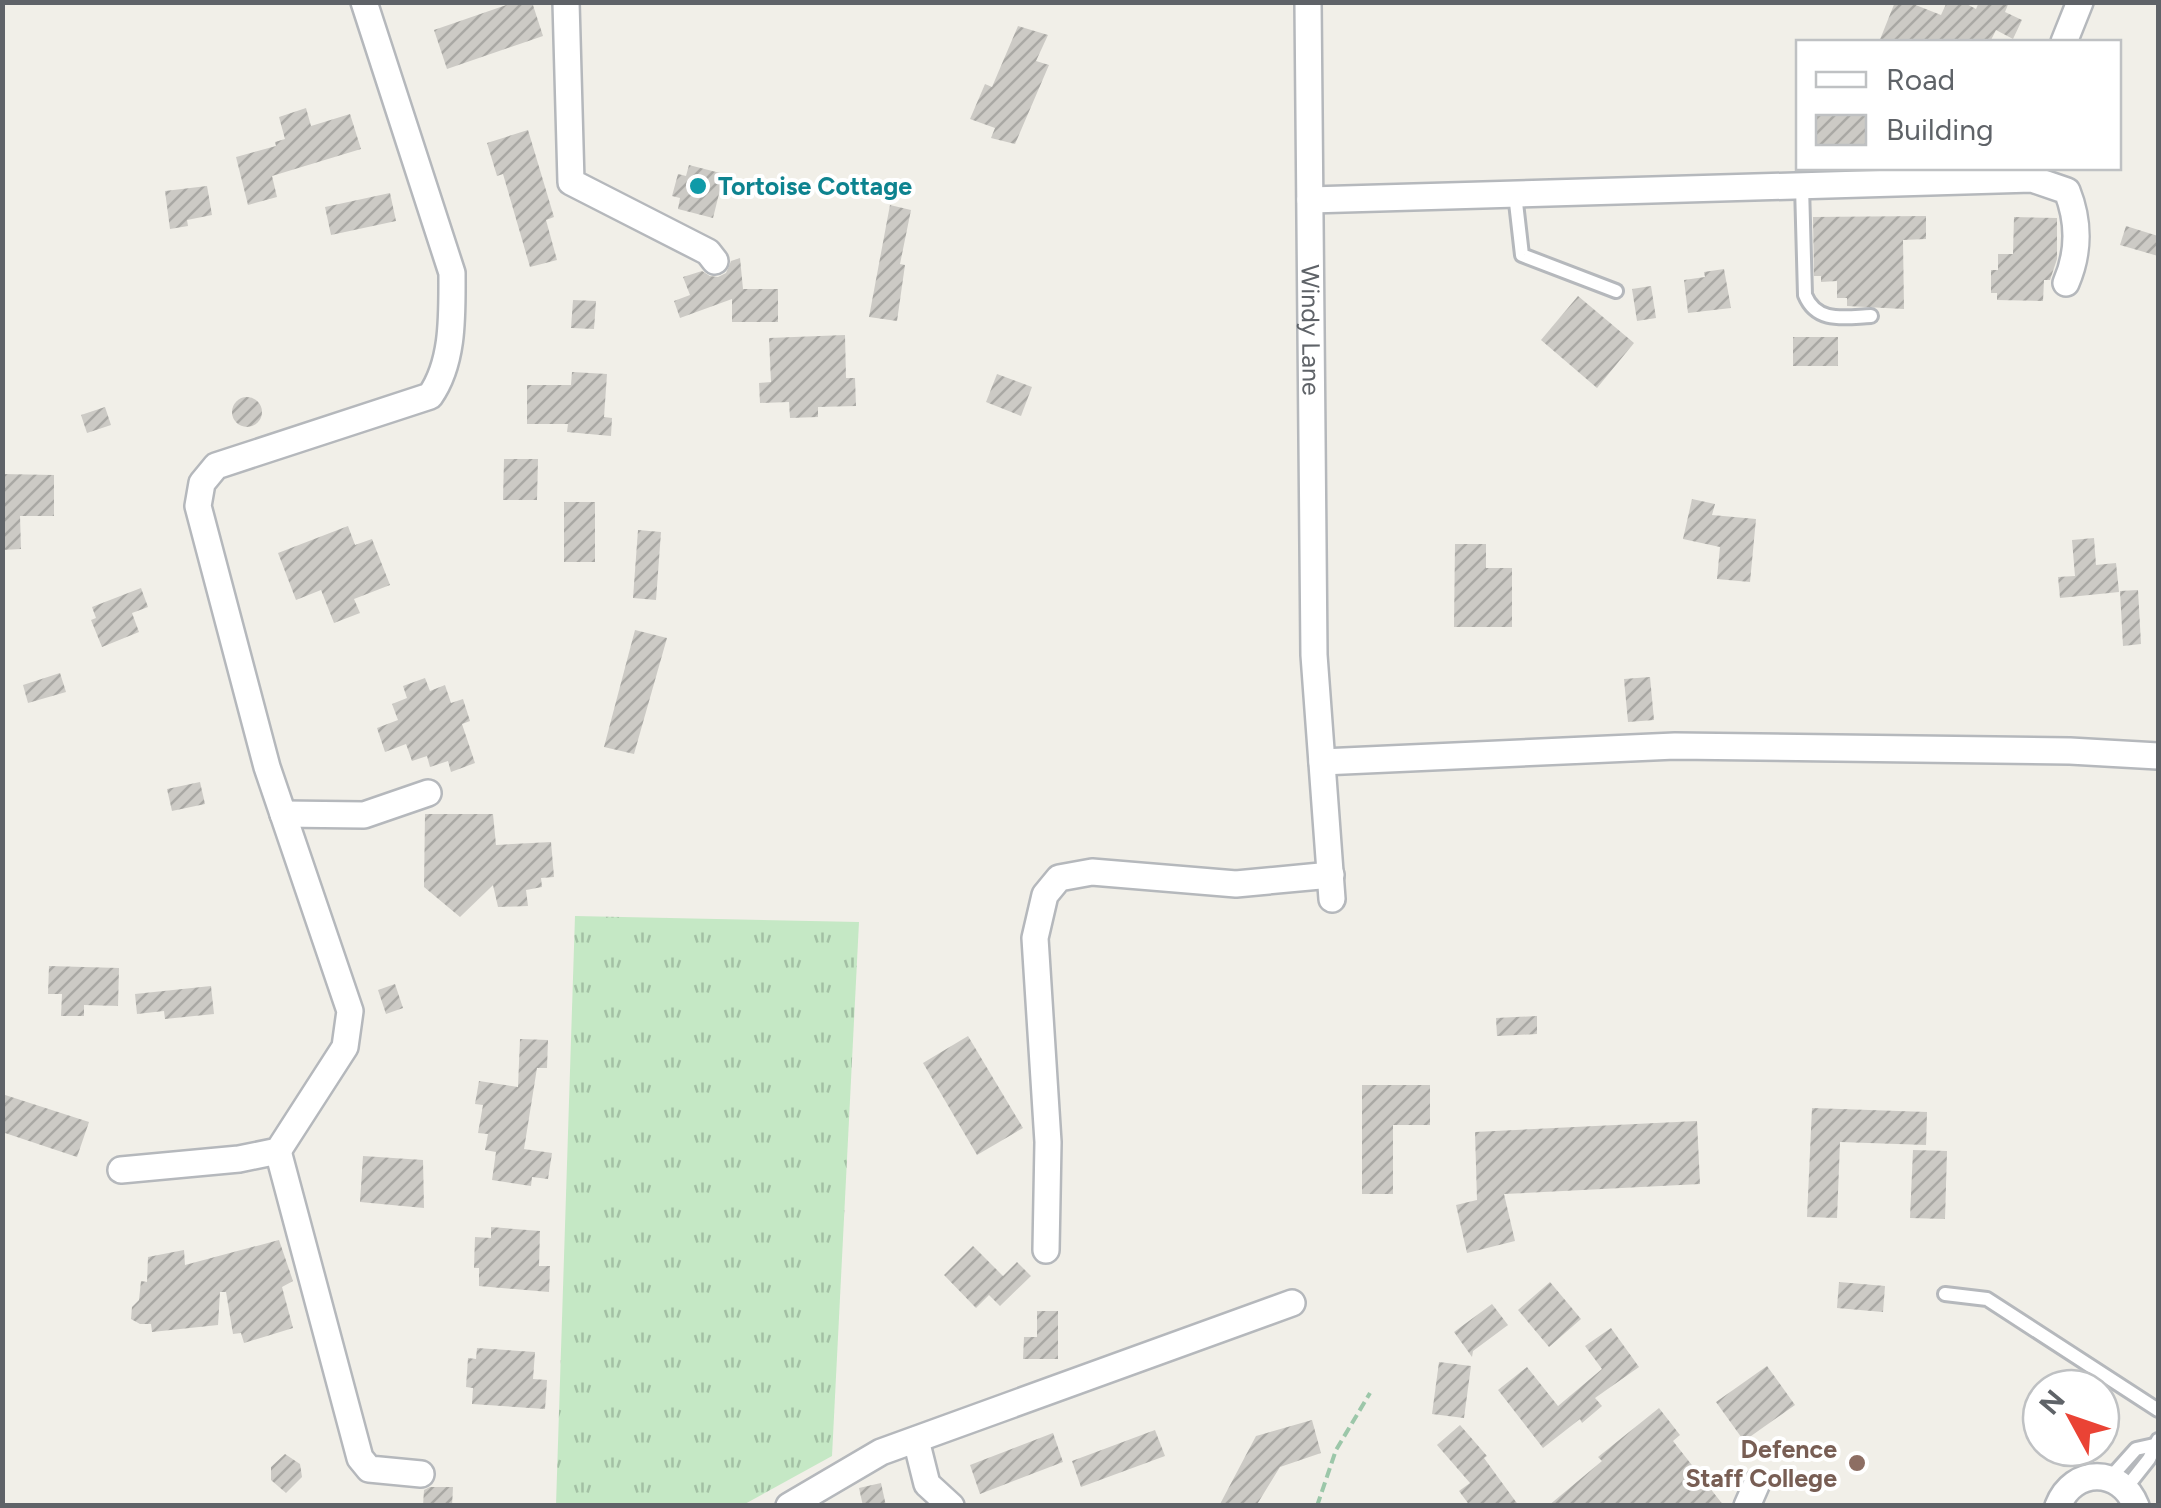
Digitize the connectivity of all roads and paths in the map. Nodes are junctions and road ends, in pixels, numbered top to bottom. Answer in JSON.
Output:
{"nodes":[{"id":1,"x":364,"y":2,"type":"edge"},
{"id":2,"x":566,"y":2,"type":"edge"},
{"id":3,"x":1308,"y":2,"type":"edge"},
{"id":4,"x":2080,"y":2,"type":"edge"},
{"id":5,"x":2065,"y":40,"type":"edge"},
{"id":6,"x":1802,"y":186,"type":"junction"},
{"id":7,"x":1515,"y":194,"type":"junction"},
{"id":8,"x":1310,"y":200,"type":"junction"},
{"id":9,"x":716,"y":262,"type":"dead end"},
{"id":10,"x":2066,"y":282,"type":"dead end"},
{"id":11,"x":1616,"y":291,"type":"dead end"},
{"id":12,"x":1871,"y":316,"type":"dead end"},
{"id":13,"x":2158,"y":756,"type":"edge"},
{"id":14,"x":1322,"y":762,"type":"junction"},
{"id":15,"x":428,"y":793,"type":"dead end"},
{"id":16,"x":283,"y":814,"type":"junction"},
{"id":17,"x":278,"y":1152,"type":"junction"},
{"id":18,"x":121,"y":1170,"type":"dead end"},
{"id":19,"x":1046,"y":1250,"type":"dead end"},
{"id":20,"x":1946,"y":1294,"type":"dead end"},
{"id":21,"x":1292,"y":1303,"type":"dead end"},
{"id":22,"x":1370,"y":1393,"type":"dead end"},
{"id":23,"x":2158,"y":1410,"type":"edge"},
{"id":24,"x":916,"y":1440,"type":"junction"},
{"id":25,"x":2156,"y":1442,"type":"edge"},
{"id":26,"x":421,"y":1474,"type":"dead end"},
{"id":27,"x":2124,"y":1490,"type":"edge"},
{"id":28,"x":789,"y":1506,"type":"edge"},
{"id":29,"x":951,"y":1506,"type":"edge"},
{"id":30,"x":1317,"y":1506,"type":"edge"},
{"id":31,"x":2058,"y":1506,"type":"edge"}],
"edges":[{"from":1,"to":16,"type":"street"},
{"from":2,"to":9,"type":"street"},
{"from":3,"to":8,"type":"street","name":"Windy Lane"},
{"from":4,"to":5,"type":"street"},
{"from":6,"to":7,"type":"street"},
{"from":6,"to":10,"type":"street"},
{"from":6,"to":12,"type":"lane"},
{"from":7,"to":8,"type":"street"},
{"from":7,"to":11,"type":"lane"},
{"from":8,"to":14,"type":"street","name":"Windy Lane"},
{"from":13,"to":14,"type":"street"},
{"from":14,"to":19,"type":"street","name":"Windy Lane"},
{"from":15,"to":16,"type":"street"},
{"from":16,"to":17,"type":"street"},
{"from":17,"to":18,"type":"street"},
{"from":17,"to":26,"type":"street"},
{"from":20,"to":23,"type":"lane"},
{"from":21,"to":24,"type":"street"},
{"from":22,"to":30,"type":"path"},
{"from":24,"to":28,"type":"street"},
{"from":24,"to":29,"type":"street"},
{"from":25,"to":27,"type":"lane"},
{"from":27,"to":31,"type":"street"}]}
